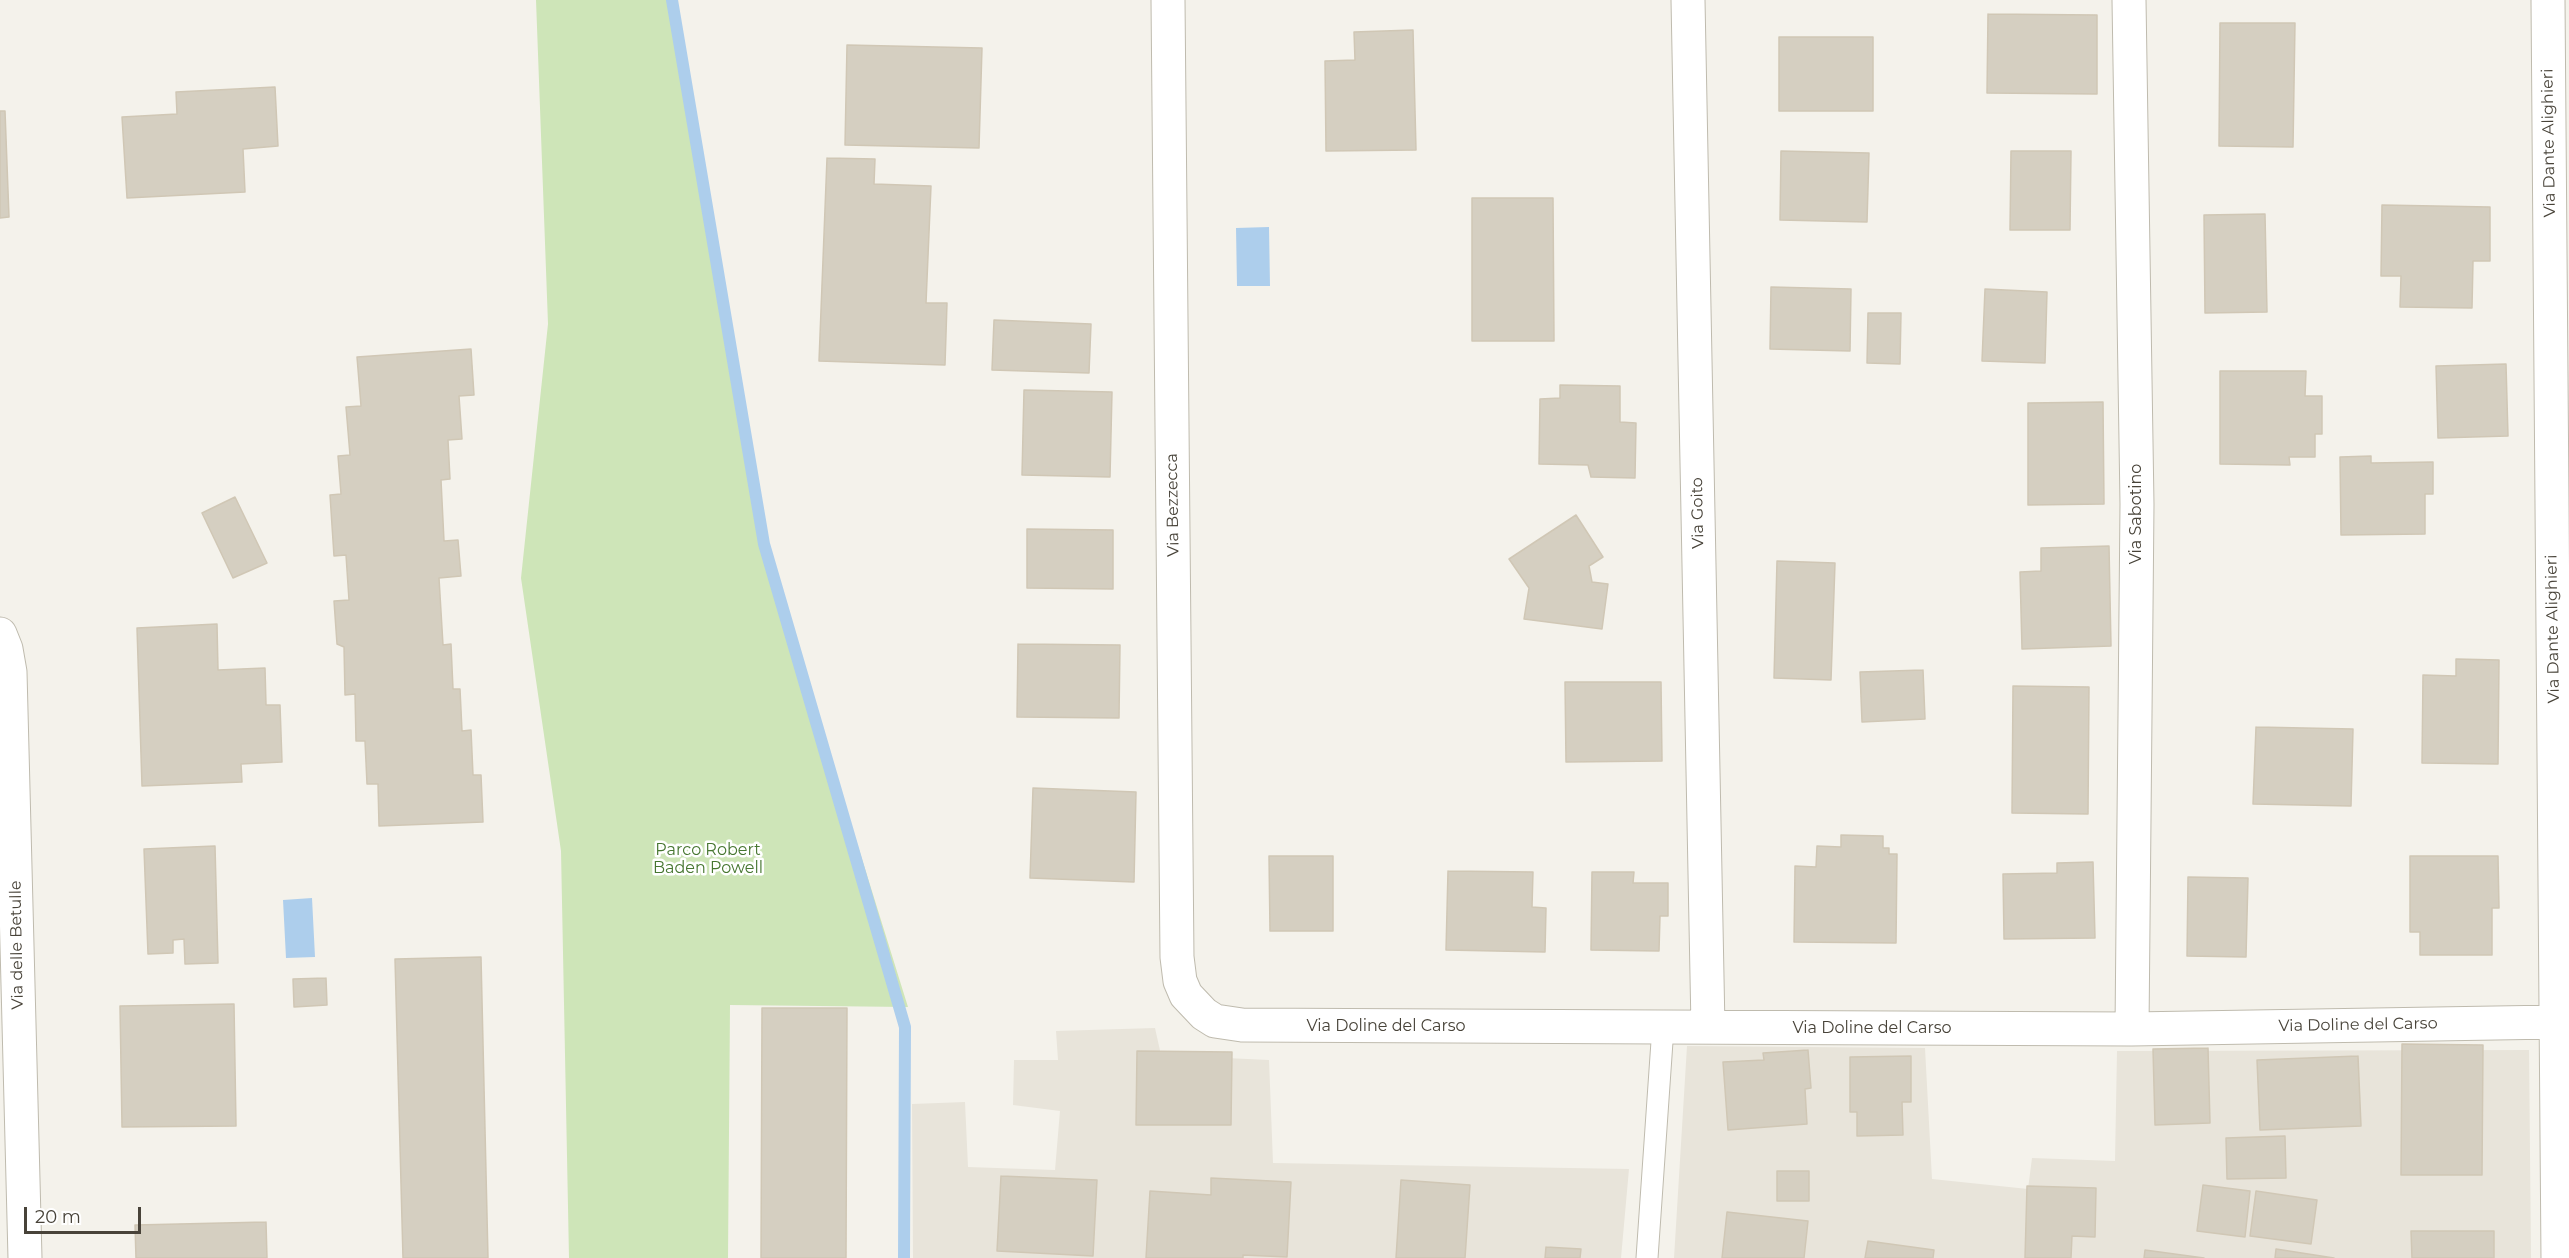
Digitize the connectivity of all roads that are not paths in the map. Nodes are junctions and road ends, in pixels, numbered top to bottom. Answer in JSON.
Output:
{"nodes":[{"id":1,"x":1168,"y":0,"type":"edge"},
{"id":2,"x":1688,"y":0,"type":"edge"},
{"id":3,"x":2129,"y":0,"type":"edge"},
{"id":4,"x":2548,"y":0,"type":"edge"},
{"id":5,"x":0,"y":634,"type":"edge"},
{"id":6,"x":2563,"y":946,"type":"edge"},
{"id":7,"x":1194,"y":1005,"type":"joint"},
{"id":8,"x":2556,"y":1022,"type":"junction"},
{"id":9,"x":1663,"y":1027,"type":"junction"},
{"id":10,"x":1708,"y":1027,"type":"junction"},
{"id":11,"x":2132,"y":1029,"type":"junction"},
{"id":12,"x":25,"y":1258,"type":"edge"},
{"id":13,"x":1647,"y":1258,"type":"edge"},
{"id":14,"x":2558,"y":1258,"type":"edge"}],
"edges":[{"from":1,"to":7,"type":"street","name":"Via Bezzecca"},
{"from":2,"to":10,"type":"street","name":"Via Goito"},
{"from":3,"to":11,"type":"street","name":"Via Sabotino"},
{"from":4,"to":6,"type":"street","name":"Via Dante Alighieri"},
{"from":5,"to":12,"type":"street","name":"Via delle Betulle"},
{"from":6,"to":8,"type":"street","name":"Via Dante Alighieri"},
{"from":7,"to":9,"type":"street","name":"Via Doline del Carso"},
{"from":8,"to":11,"type":"street","name":"Via Doline del Carso"},
{"from":8,"to":14,"type":"street","name":"Via Dante Alighieri"},
{"from":9,"to":10,"type":"street","name":"Via Doline del Carso"},
{"from":9,"to":13,"type":"lane"},
{"from":10,"to":11,"type":"street","name":"Via Doline del Carso"}]}
